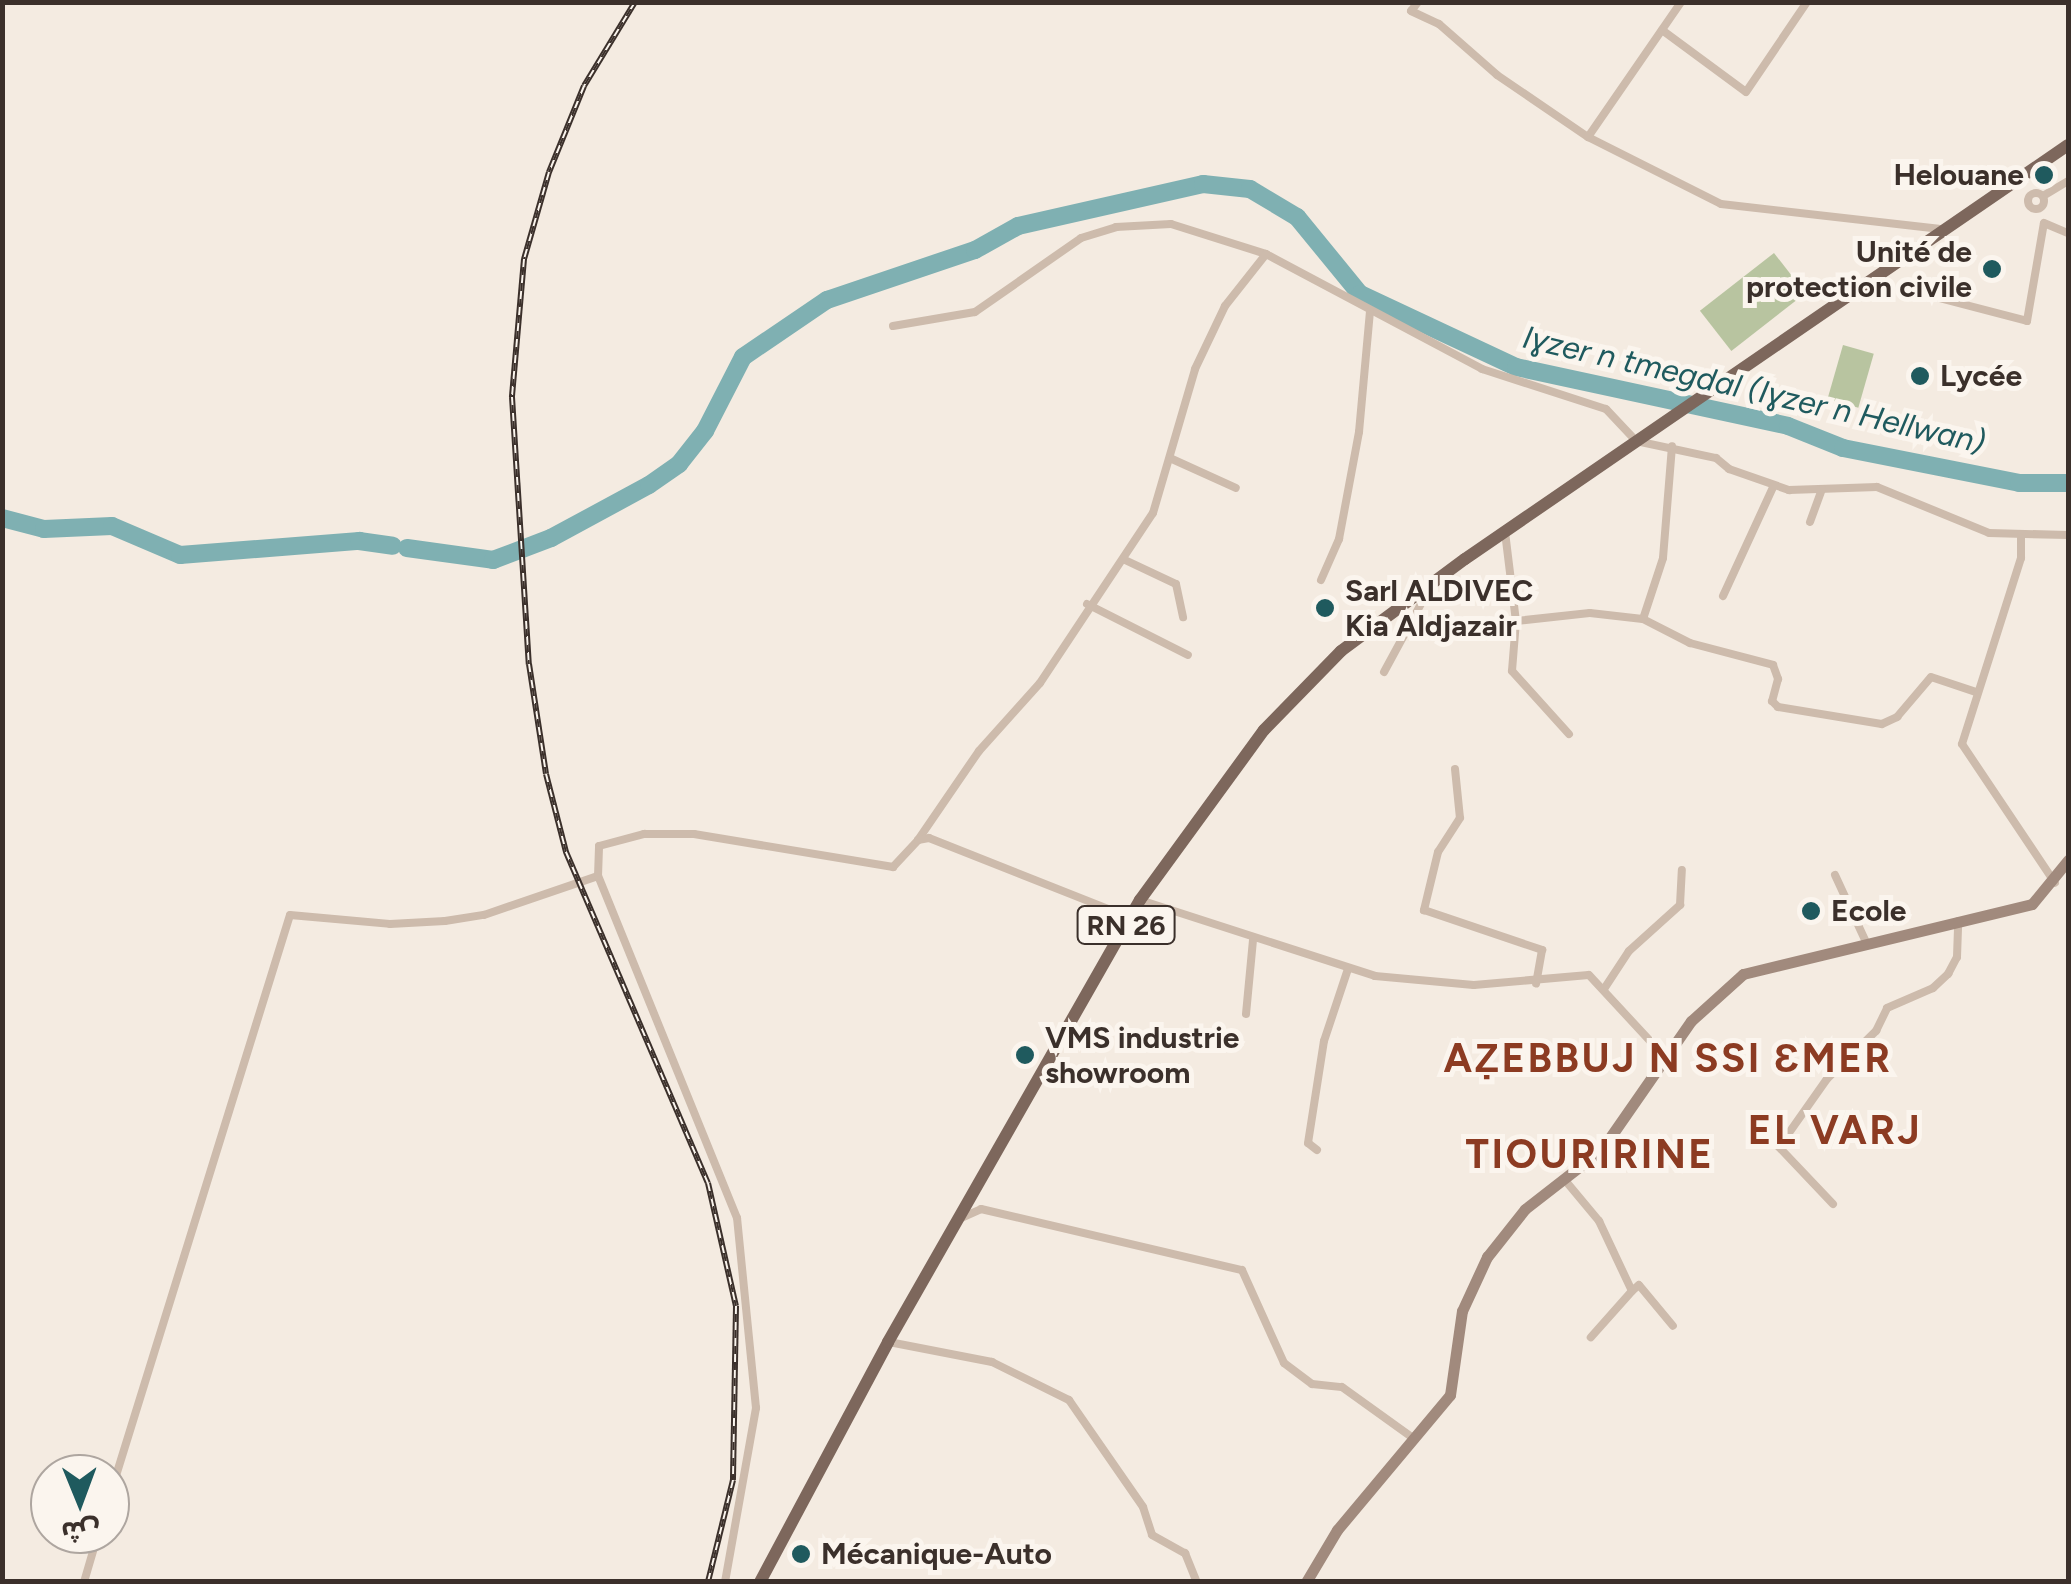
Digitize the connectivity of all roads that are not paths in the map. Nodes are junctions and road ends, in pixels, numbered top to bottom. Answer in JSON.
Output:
{"nodes":[{"id":1,"x":1418,"y":2,"type":"edge"},
{"id":2,"x":1682,"y":2,"type":"edge"},
{"id":3,"x":1807,"y":2,"type":"edge"},
{"id":4,"x":1662,"y":30,"type":"junction"},
{"id":5,"x":1588,"y":137,"type":"junction"},
{"id":6,"x":2068,"y":145,"type":"edge"},
{"id":7,"x":2019,"y":176,"type":"junction"},
{"id":8,"x":2068,"y":182,"type":"edge"},
{"id":9,"x":2032,"y":194,"type":"junction"},
{"id":10,"x":2043,"y":196,"type":"junction"},
{"id":11,"x":2039,"y":209,"type":"junction"},
{"id":12,"x":2044,"y":223,"type":"junction"},
{"id":13,"x":1940,"y":229,"type":"junction"},
{"id":14,"x":2068,"y":233,"type":"edge"},
{"id":15,"x":1266,"y":254,"type":"junction"},
{"id":16,"x":1939,"y":298,"type":"dead end"},
{"id":17,"x":1370,"y":311,"type":"junction"},
{"id":18,"x":892,"y":326,"type":"dead end"},
{"id":19,"x":1636,"y":441,"type":"junction"},
{"id":20,"x":1672,"y":446,"type":"junction"},
{"id":21,"x":1172,"y":459,"type":"junction"},
{"id":22,"x":1774,"y":485,"type":"junction"},
{"id":23,"x":1236,"y":488,"type":"dead end"},
{"id":24,"x":1822,"y":489,"type":"junction"},
{"id":25,"x":1810,"y":522,"type":"dead end"},
{"id":26,"x":1505,"y":532,"type":"junction"},
{"id":27,"x":2068,"y":535,"type":"edge"},
{"id":28,"x":2021,"y":538,"type":"junction"},
{"id":29,"x":1125,"y":560,"type":"junction"},
{"id":30,"x":1321,"y":580,"type":"dead end"},
{"id":31,"x":1431,"y":585,"type":"junction"},
{"id":32,"x":1723,"y":596,"type":"dead end"},
{"id":33,"x":1087,"y":604,"type":"junction"},
{"id":34,"x":1183,"y":617,"type":"dead end"},
{"id":35,"x":1643,"y":620,"type":"junction"},
{"id":36,"x":1516,"y":621,"type":"junction"},
{"id":37,"x":1188,"y":655,"type":"dead end"},
{"id":38,"x":1384,"y":672,"type":"dead end"},
{"id":39,"x":1976,"y":692,"type":"junction"},
{"id":40,"x":1569,"y":734,"type":"dead end"},
{"id":41,"x":1455,"y":769,"type":"dead end"},
{"id":42,"x":918,"y":840,"type":"junction"},
{"id":43,"x":2068,"y":860,"type":"edge"},
{"id":44,"x":1682,"y":870,"type":"dead end"},
{"id":45,"x":1835,"y":875,"type":"dead end"},
{"id":46,"x":598,"y":876,"type":"junction"},
{"id":47,"x":2055,"y":883,"type":"junction"},
{"id":48,"x":1140,"y":900,"type":"junction"},
{"id":49,"x":1131,"y":918,"type":"junction"},
{"id":50,"x":1958,"y":921,"type":"junction"},
{"id":51,"x":1253,"y":940,"type":"junction"},
{"id":52,"x":1866,"y":942,"type":"junction"},
{"id":53,"x":1348,"y":969,"type":"junction"},
{"id":54,"x":1536,"y":983,"type":"junction"},
{"id":55,"x":1604,"y":988,"type":"junction"},
{"id":56,"x":1246,"y":1014,"type":"dead end"},
{"id":57,"x":1664,"y":1054,"type":"junction"},
{"id":58,"x":1317,"y":1150,"type":"dead end"},
{"id":59,"x":1564,"y":1178,"type":"junction"},
{"id":60,"x":1834,"y":1204,"type":"dead end"},
{"id":61,"x":960,"y":1218,"type":"junction"},
{"id":62,"x":1632,"y":1291,"type":"junction"},
{"id":63,"x":1672,"y":1326,"type":"dead end"},
{"id":64,"x":1592,"y":1338,"type":"dead end"},
{"id":65,"x":888,"y":1342,"type":"junction"},
{"id":66,"x":1413,"y":1438,"type":"junction"},
{"id":67,"x":123,"y":1454,"type":"edge"},
{"id":68,"x":92,"y":1554,"type":"edge"},
{"id":69,"x":84,"y":1582,"type":"edge"},
{"id":70,"x":725,"y":1582,"type":"edge"},
{"id":71,"x":760,"y":1582,"type":"edge"},
{"id":72,"x":1197,"y":1582,"type":"edge"},
{"id":73,"x":1306,"y":1582,"type":"edge"}],
"edges":[{"from":1,"to":5,"type":"street"},
{"from":2,"to":4,"type":"street"},
{"from":3,"to":4,"type":"street"},
{"from":4,"to":5,"type":"street"},
{"from":5,"to":13,"type":"street"},
{"from":6,"to":7,"type":"main road","number":"RN 26"},
{"from":7,"to":9,"type":"street"},
{"from":7,"to":13,"type":"main road","number":"RN 26"},
{"from":8,"to":10,"type":"street"},
{"from":9,"to":10,"type":"street"},
{"from":9,"to":11,"type":"street"},
{"from":10,"to":11,"type":"street"},
{"from":11,"to":12,"type":"street"},
{"from":12,"to":14,"type":"street"},
{"from":12,"to":16,"type":"street"},
{"from":13,"to":19,"type":"main road","number":"RN 26"},
{"from":15,"to":17,"type":"street"},
{"from":15,"to":18,"type":"street"},
{"from":15,"to":21,"type":"street"},
{"from":17,"to":19,"type":"street"},
{"from":17,"to":30,"type":"street"},
{"from":19,"to":20,"type":"street"},
{"from":19,"to":26,"type":"main road","number":"RN 26"},
{"from":20,"to":22,"type":"street"},
{"from":20,"to":35,"type":"street"},
{"from":21,"to":23,"type":"street"},
{"from":21,"to":29,"type":"street"},
{"from":22,"to":24,"type":"street"},
{"from":22,"to":32,"type":"street"},
{"from":24,"to":25,"type":"street"},
{"from":24,"to":28,"type":"street"},
{"from":26,"to":31,"type":"main road","number":"RN 26"},
{"from":26,"to":36,"type":"street"},
{"from":27,"to":28,"type":"street"},
{"from":28,"to":39,"type":"street"},
{"from":29,"to":33,"type":"street"},
{"from":29,"to":34,"type":"street"},
{"from":31,"to":38,"type":"street"},
{"from":31,"to":48,"type":"main road","number":"RN 26"},
{"from":33,"to":37,"type":"street"},
{"from":33,"to":42,"type":"street"},
{"from":35,"to":36,"type":"street"},
{"from":35,"to":39,"type":"street"},
{"from":36,"to":40,"type":"street"},
{"from":39,"to":47,"type":"street"},
{"from":41,"to":54,"type":"street"},
{"from":42,"to":46,"type":"street"},
{"from":42,"to":49,"type":"street"},
{"from":43,"to":47,"type":"street"},
{"from":44,"to":55,"type":"street"},
{"from":45,"to":52,"type":"street"},
{"from":46,"to":67,"type":"street"},
{"from":46,"to":70,"type":"street"},
{"from":47,"to":50,"type":"street"},
{"from":48,"to":49,"type":"main road","number":"RN 26"},
{"from":48,"to":51,"type":"street"},
{"from":49,"to":61,"type":"main road","number":"RN 26"},
{"from":50,"to":52,"type":"street"},
{"from":50,"to":60,"type":"street"},
{"from":51,"to":53,"type":"street"},
{"from":51,"to":56,"type":"street"},
{"from":52,"to":57,"type":"street"},
{"from":53,"to":54,"type":"street"},
{"from":53,"to":58,"type":"street"},
{"from":54,"to":55,"type":"street"},
{"from":55,"to":57,"type":"street"},
{"from":57,"to":59,"type":"street"},
{"from":59,"to":62,"type":"street"},
{"from":59,"to":66,"type":"street"},
{"from":61,"to":65,"type":"main road","number":"RN 26"},
{"from":61,"to":66,"type":"street"},
{"from":62,"to":63,"type":"street"},
{"from":62,"to":64,"type":"street"},
{"from":65,"to":71,"type":"main road","number":"RN 26"},
{"from":65,"to":72,"type":"street"},
{"from":66,"to":73,"type":"street"},
{"from":68,"to":69,"type":"street"}]}
